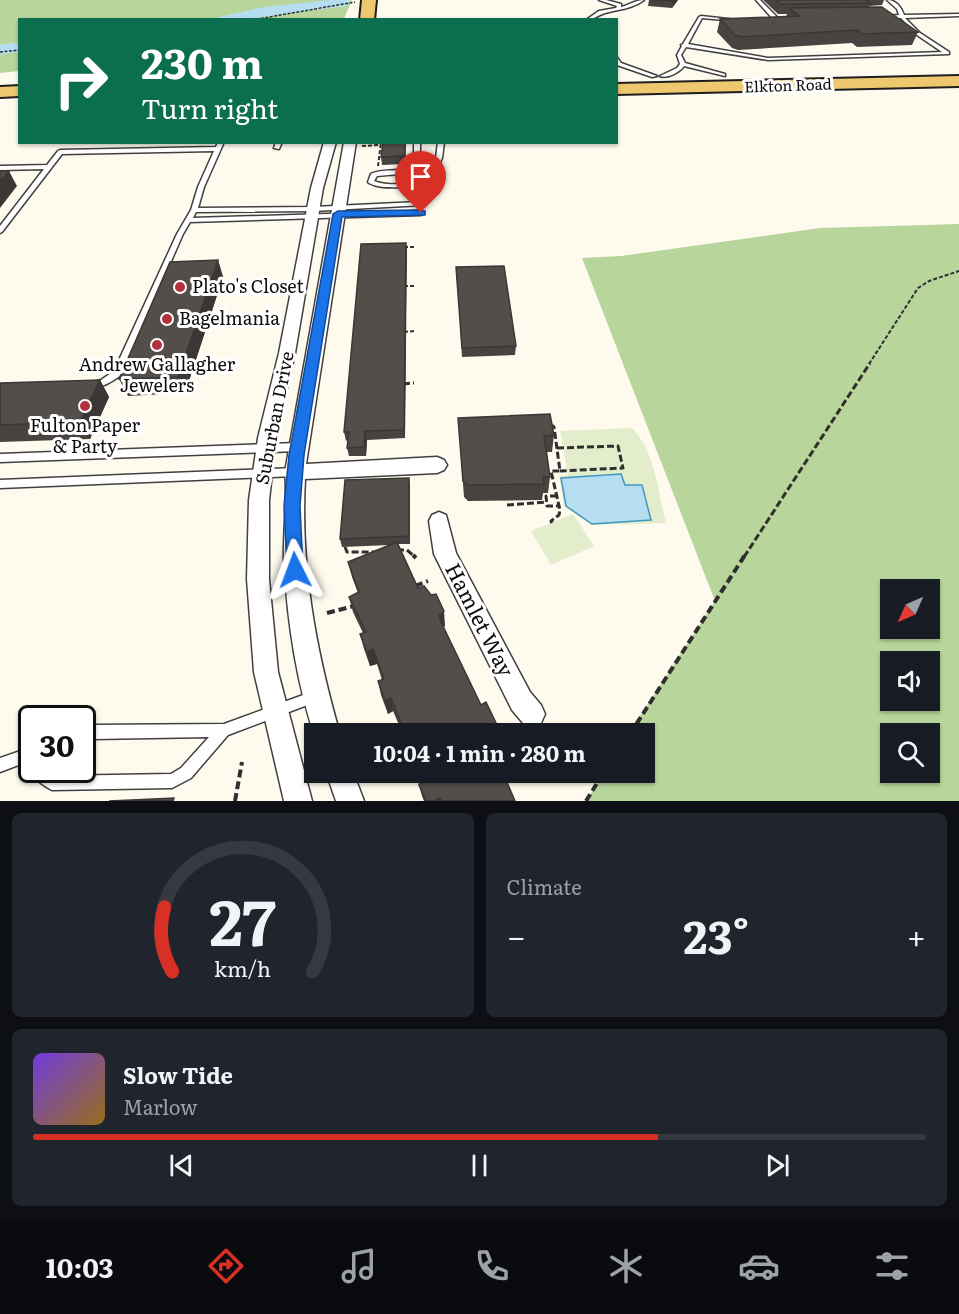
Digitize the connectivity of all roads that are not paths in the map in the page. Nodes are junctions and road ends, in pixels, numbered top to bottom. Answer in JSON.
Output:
{"nodes":[{"id":1,"x":601,"y":0,"type":"edge"},
{"id":2,"x":642,"y":0,"type":"edge"},
{"id":3,"x":758,"y":0,"type":"edge"},
{"id":4,"x":889,"y":0,"type":"edge"},
{"id":5,"x":618,"y":8,"type":"junction"},
{"id":6,"x":959,"y":15,"type":"edge"},
{"id":7,"x":774,"y":17,"type":"junction"},
{"id":8,"x":785,"y":17,"type":"edge"},
{"id":9,"x":878,"y":17,"type":"edge"},
{"id":10,"x":901,"y":17,"type":"junction"},
{"id":11,"x":591,"y":18,"type":"edge"},
{"id":12,"x":764,"y":18,"type":"edge"},
{"id":13,"x":745,"y":21,"type":"edge"},
{"id":14,"x":684,"y":45,"type":"junction"},
{"id":15,"x":947,"y":53,"type":"junction"},
{"id":16,"x":959,"y":53,"type":"edge"},
{"id":17,"x":682,"y":64,"type":"junction"},
{"id":18,"x":618,"y":70,"type":"edge"},
{"id":19,"x":959,"y":70,"type":"edge"},
{"id":20,"x":723,"y":75,"type":"junction"},
{"id":21,"x":658,"y":76,"type":"junction"},
{"id":22,"x":959,"y":81,"type":"edge"},
{"id":23,"x":618,"y":89,"type":"edge"},
{"id":24,"x":18,"y":91,"type":"edge"},
{"id":25,"x":0,"y":92,"type":"edge"},
{"id":26,"x":0,"y":102,"type":"edge"},
{"id":27,"x":18,"y":102,"type":"edge"},
{"id":28,"x":329,"y":144,"type":"edge"},
{"id":29,"x":356,"y":144,"type":"edge"},
{"id":30,"x":417,"y":144,"type":"edge"},
{"id":31,"x":441,"y":144,"type":"edge"},
{"id":32,"x":220,"y":146,"type":"edge"},
{"id":33,"x":49,"y":167,"type":"junction"},
{"id":34,"x":0,"y":168,"type":"edge"},
{"id":35,"x":422,"y":192,"type":"junction"},
{"id":36,"x":194,"y":210,"type":"junction"},
{"id":37,"x":338,"y":211,"type":"junction"},
{"id":38,"x":312,"y":213,"type":"junction"},
{"id":39,"x":421,"y":213,"type":"dead end"},
{"id":40,"x":188,"y":220,"type":"junction"},
{"id":41,"x":0,"y":231,"type":"edge"},
{"id":42,"x":77,"y":386,"type":"edge"},
{"id":43,"x":298,"y":447,"type":"junction"},
{"id":44,"x":265,"y":448,"type":"junction"},
{"id":45,"x":0,"y":458,"type":"edge"},
{"id":46,"x":437,"y":465,"type":"dead end"},
{"id":47,"x":295,"y":472,"type":"junction"},
{"id":48,"x":262,"y":474,"type":"junction"},
{"id":49,"x":0,"y":484,"type":"edge"},
{"id":50,"x":439,"y":520,"type":"dead end"},
{"id":51,"x":316,"y":696,"type":"junction"},
{"id":52,"x":276,"y":712,"type":"junction"},
{"id":53,"x":532,"y":714,"type":"dead end"},
{"id":54,"x":324,"y":723,"type":"edge"},
{"id":55,"x":224,"y":730,"type":"junction"},
{"id":56,"x":96,"y":732,"type":"edge"},
{"id":57,"x":18,"y":761,"type":"edge"},
{"id":58,"x":0,"y":765,"type":"edge"},
{"id":59,"x":96,"y":782,"type":"edge"},
{"id":60,"x":343,"y":783,"type":"edge"},
{"id":61,"x":298,"y":801,"type":"edge"},
{"id":62,"x":350,"y":801,"type":"edge"}],
"edges":[{"from":1,"to":5,"type":"lane"},
{"from":2,"to":5,"type":"lane"},
{"from":3,"to":7,"type":"lane"},
{"from":4,"to":10,"type":"lane"},
{"from":5,"to":11,"type":"lane"},
{"from":6,"to":10,"type":"lane"},
{"from":7,"to":8,"type":"lane"},
{"from":7,"to":12,"type":"lane"},
{"from":9,"to":10,"type":"lane"},
{"from":10,"to":15,"type":"lane"},
{"from":13,"to":14,"type":"lane"},
{"from":14,"to":15,"type":"lane"},
{"from":14,"to":17,"type":"lane"},
{"from":15,"to":16,"type":"lane"},
{"from":17,"to":20,"type":"lane"},
{"from":17,"to":21,"type":"lane"},
{"from":18,"to":21,"type":"main road","name":"Elkton Road"},
{"from":19,"to":20,"type":"main road","name":"Elkton Road"},
{"from":20,"to":21,"type":"main road","name":"Elkton Road"},
{"from":22,"to":23,"type":"main road","name":"Elkton Road"},
{"from":24,"to":25,"type":"main road"},
{"from":26,"to":27,"type":"main road"},
{"from":28,"to":38,"type":"street","name":"Suburban Drive"},
{"from":29,"to":37,"type":"street","name":"Suburban Drive"},
{"from":30,"to":35,"type":"lane"},
{"from":31,"to":35,"type":"lane"},
{"from":32,"to":33,"type":"lane"},
{"from":32,"to":36,"type":"lane"},
{"from":33,"to":34,"type":"lane"},
{"from":33,"to":41,"type":"lane"},
{"from":35,"to":37,"type":"lane"},
{"from":36,"to":38,"type":"lane"},
{"from":36,"to":40,"type":"lane"},
{"from":37,"to":38,"type":"lane"},
{"from":37,"to":39,"type":"lane"},
{"from":37,"to":43,"type":"street","name":"Suburban Drive"},
{"from":38,"to":40,"type":"lane"},
{"from":38,"to":44,"type":"street","name":"Suburban Drive"},
{"from":40,"to":42,"type":"lane"},
{"from":43,"to":44,"type":"lane"},
{"from":43,"to":47,"type":"street","name":"Suburban Drive"},
{"from":44,"to":45,"type":"lane"},
{"from":44,"to":48,"type":"street","name":"Suburban Drive"},
{"from":46,"to":47,"type":"street"},
{"from":47,"to":48,"type":"lane"},
{"from":47,"to":51,"type":"street","name":"Suburban Drive"},
{"from":48,"to":49,"type":"lane"},
{"from":48,"to":52,"type":"street","name":"Suburban Drive"},
{"from":50,"to":53,"type":"street","name":"Hamlet Way"},
{"from":51,"to":52,"type":"lane"},
{"from":51,"to":54,"type":"street","name":"Suburban Drive"},
{"from":52,"to":55,"type":"lane"},
{"from":52,"to":61,"type":"street","name":"Suburban Drive"},
{"from":55,"to":56,"type":"lane"},
{"from":55,"to":59,"type":"lane"},
{"from":57,"to":58,"type":"lane"},
{"from":60,"to":62,"type":"street"}]}
